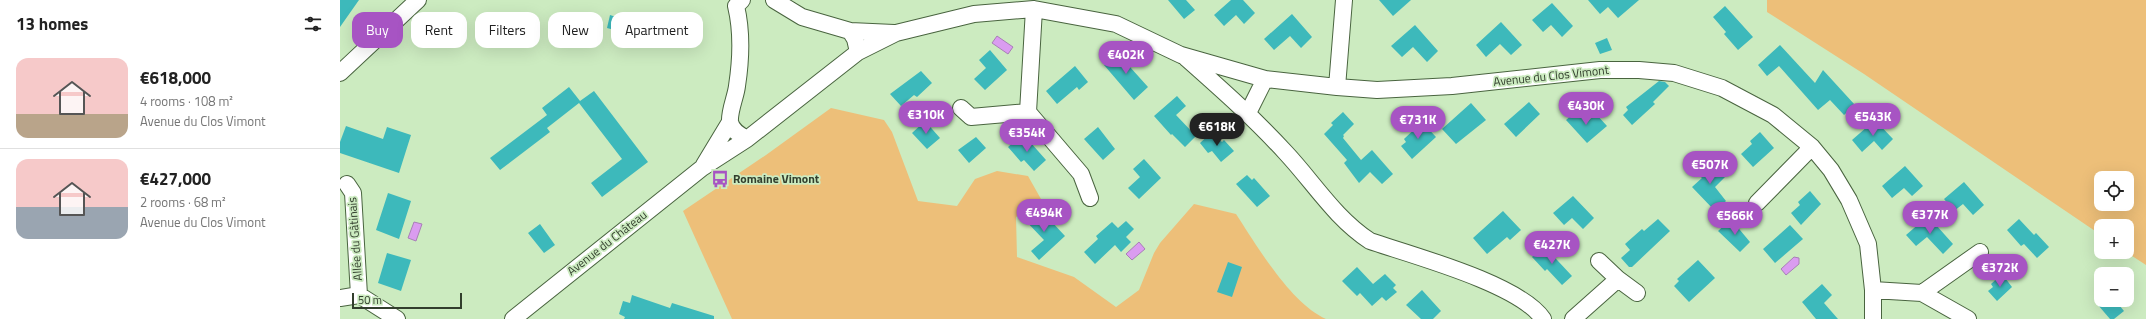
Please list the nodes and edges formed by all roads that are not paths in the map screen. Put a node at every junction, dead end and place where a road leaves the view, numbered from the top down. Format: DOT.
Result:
graph roads {
  1 [pos="418,0"];
  2 [pos="774,0"];
  3 [pos="1344,0"];
  4 [pos="738,2"];
  5 [pos="973,7"];
  6 [pos="1034,9"];
  7 [pos="850,31"];
  8 [pos="896,33"];
  9 [pos="858,52"];
  10 [pos="1181,55"];
  11 [pos="340,73"];
  12 [pos="1265,79"];
  13 [pos="1337,87"];
  14 [pos="960,108"];
  15 [pos="1028,112"];
  16 [pos="1248,113"];
  17 [pos="730,122"];
  18 [pos="747,139"];
  19 [pos="1812,147"];
  20 [pos="702,168"];
  21 [pos="347,184"];
  22 [pos="1090,198"];
  23 [pos="1757,203"];
  24 [pos="1980,252"];
  25 [pos="1599,262"];
  26 [pos="1618,279"];
  27 [pos="1873,290"];
  28 [pos="1637,293"];
  29 [pos="1922,293"];
  30 [pos="359,295"];
  31 [pos="340,298"];
  32 [pos="397,319"];
  33 [pos="513,319"];
  34 [pos="1543,319"];
  35 [pos="1573,319"];
  36 [pos="1873,319"];
  37 [pos="1968,319"];
  1 -- 11 [label="street"];
  2 -- 7 [label="street, Avenue du Clos Vimont"];
  3 -- 13 [label="street"];
  4 -- 17 [label="street, Avenue du Château"];
  5 -- 6 [label="street, Avenue du Clos Vimont"];
  5 -- 8 [label="street, Avenue du Clos Vimont"];
  6 -- 10 [label="street, Avenue du Clos Vimont"];
  6 -- 15 [label="street"];
  7 -- 8 [label="street, Avenue du Clos Vimont"];
  7 -- 9 [label="street"];
  8 -- 9 [label="street, Avenue du Clos Vimont"];
  9 -- 18 [label="street, Avenue du Clos Vimont"];
  10 -- 12 [label="street, Avenue du Clos Vimont"];
  10 -- 16 [label="street, Avenue du Clos Vimont"];
  12 -- 13 [label="street, Avenue du Clos Vimont"];
  12 -- 16 [label="street"];
  13 -- 19 [label="street, Avenue du Clos Vimont"];
  14 -- 15 [label="street"];
  15 -- 22 [label="street"];
  16 -- 34 [label="street, Avenue du Clos Vimont"];
  17 -- 18 [label="street"];
  17 -- 20 [label="street, Avenue du Château"];
  18 -- 20 [label="street, Avenue du Château"];
  19 -- 23 [label="street"];
  19 -- 27 [label="street, Avenue du Clos Vimont"];
  20 -- 33 [label="street, Avenue du Château"];
  21 -- 30 [label="street, Allée du Gâtinais"];
  24 -- 29 [label="street"];
  25 -- 26 [label="street"];
  26 -- 28 [label="street"];
  26 -- 35 [label="street"];
  27 -- 29 [label="street"];
  27 -- 36 [label="street, Avenue du Clos Vimont"];
  29 -- 37 [label="street"];
  30 -- 31 [label="street"];
  30 -- 32 [label="street"];
}
